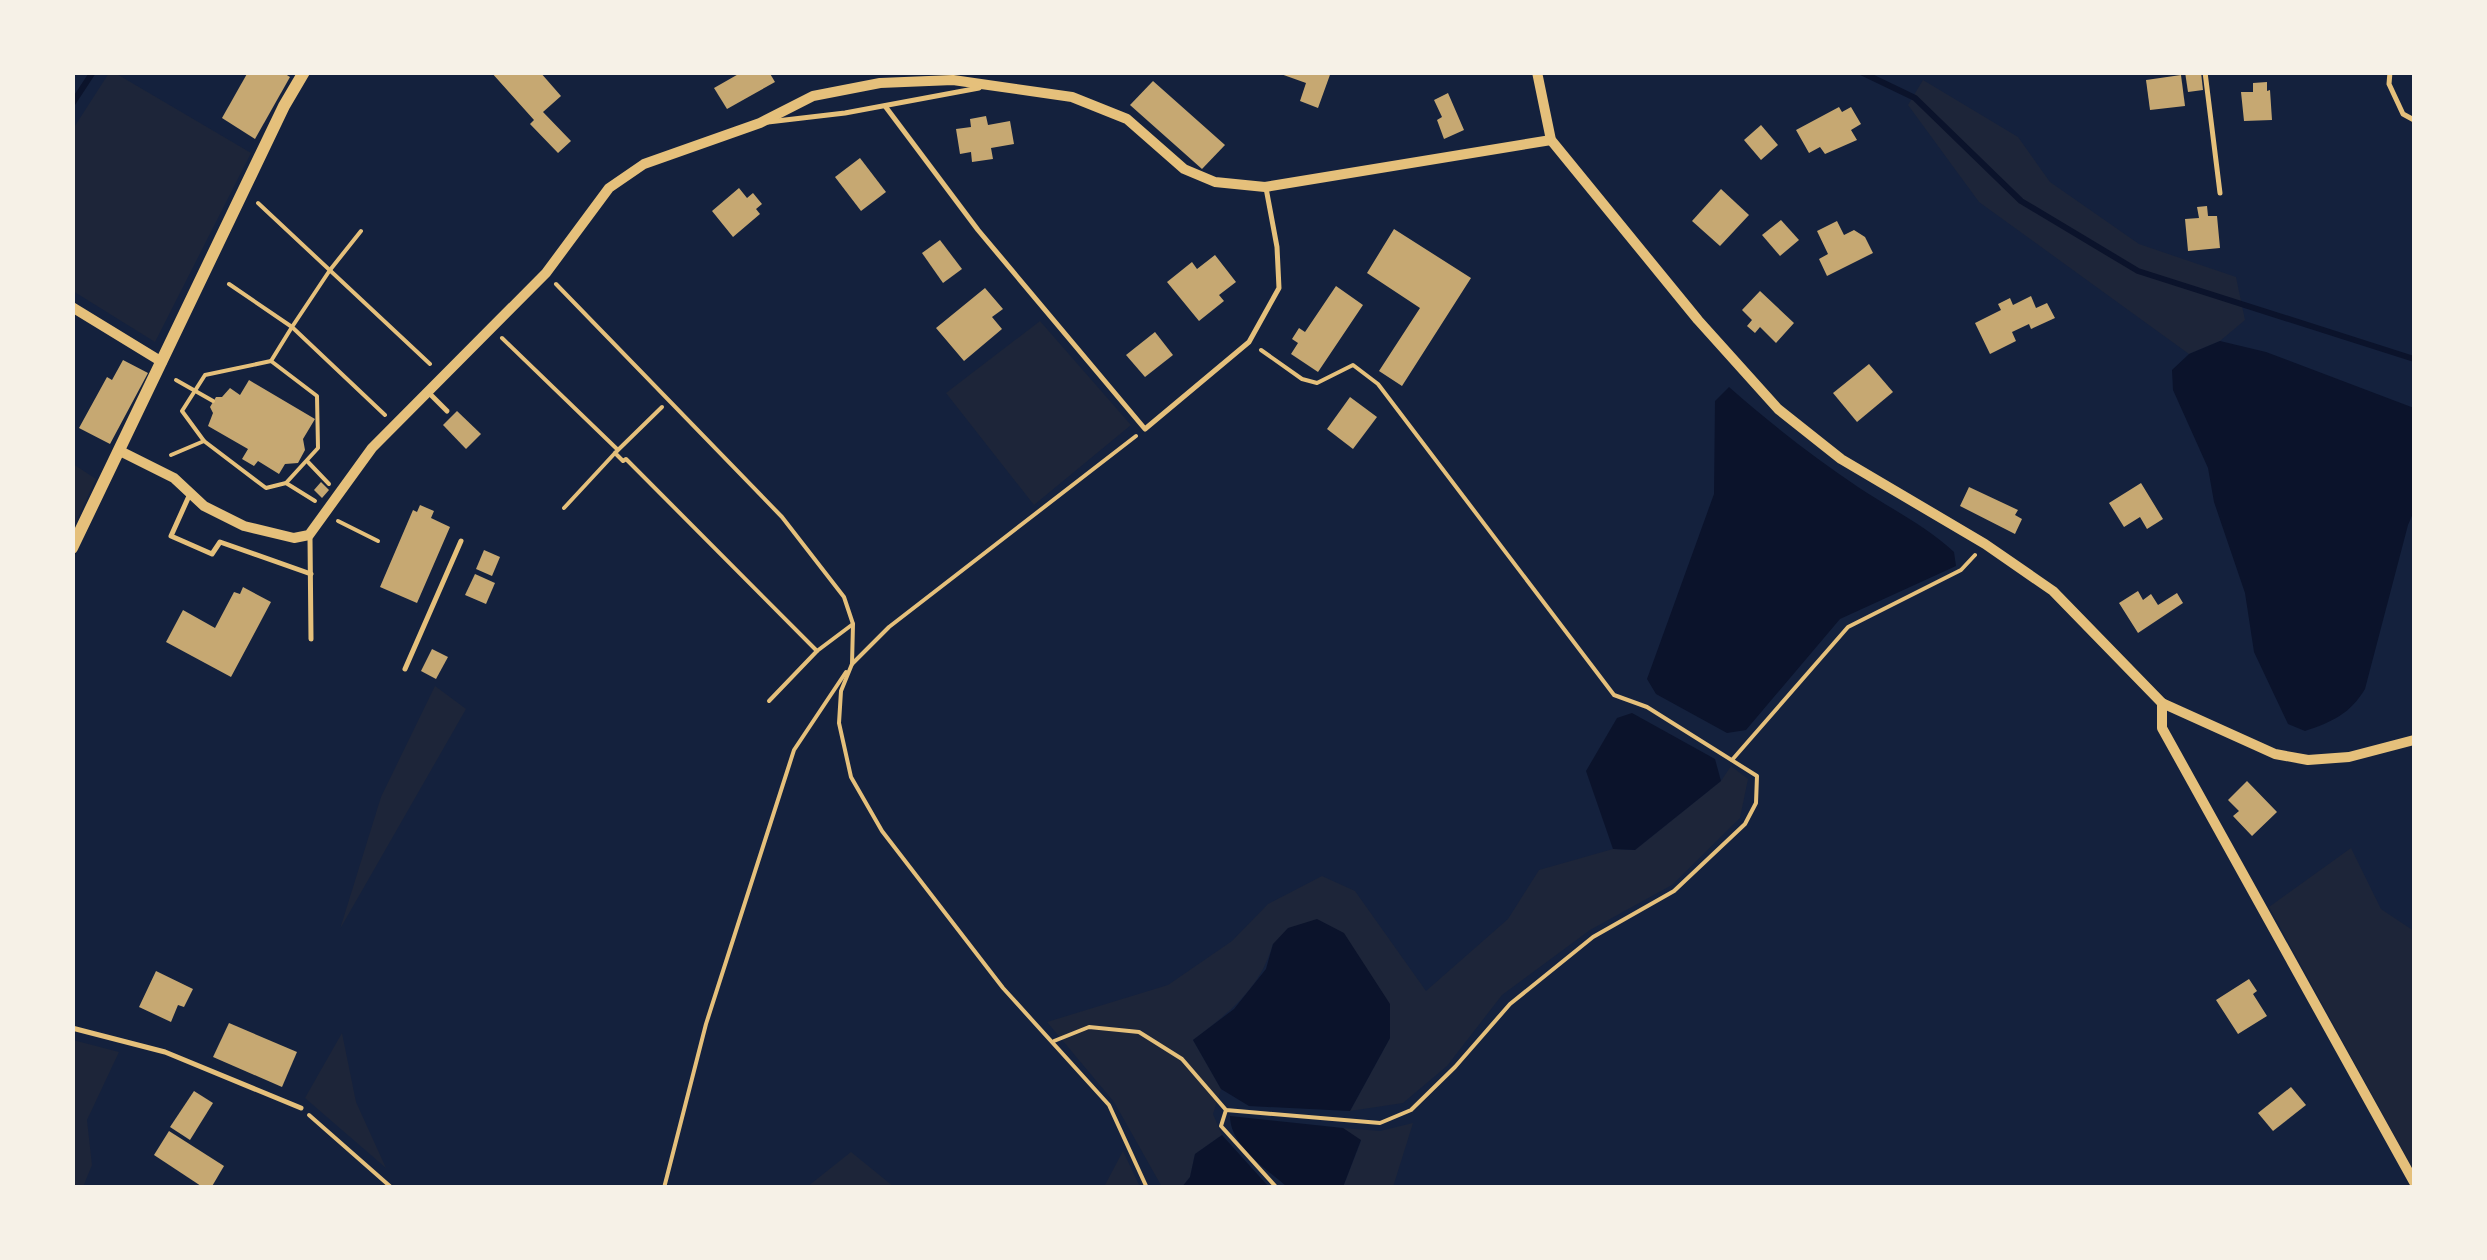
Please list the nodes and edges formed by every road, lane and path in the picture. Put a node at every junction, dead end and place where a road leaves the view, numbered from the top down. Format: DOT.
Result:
graph roads {
  1 [pos="304,72"];
  2 [pos="1537,72"];
  3 [pos="2205,72"];
  4 [pos="2390,72"];
  5 [pos="992,86"];
  6 [pos="885,106"];
  7 [pos="2414,120"];
  8 [pos="760,123"];
  9 [pos="1551,140"];
  10 [pos="1265,187"];
  11 [pos="2220,193"];
  12 [pos="258,203"];
  13 [pos="360,232"];
  14 [pos="330,270"];
  15 [pos="546,273"];
  16 [pos="229,284"];
  17 [pos="72,307"];
  18 [pos="292,326"];
  19 [pos="498,335"];
  20 [pos="1249,342"];
  21 [pos="272,361"];
  22 [pos="162,362"];
  23 [pos="430,364"];
  24 [pos="176,380"];
  25 [pos="194,390"];
  26 [pos="428,392"];
  27 [pos="213,401"];
  28 [pos="662,407"];
  29 [pos="447,411"];
  30 [pos="388,418"];
  31 [pos="1145,428"];
  32 [pos="204,441"];
  33 [pos="120,450"];
  34 [pos="616,452"];
  35 [pos="172,456"];
  36 [pos="307,461"];
  37 [pos="286,483"];
  38 [pos="333,488"];
  39 [pos="191,494"];
  40 [pos="564,508"];
  41 [pos="322,509"];
  42 [pos="310,534"];
  43 [pos="378,541"];
  44 [pos="460,541"];
  45 [pos="1985,544"];
  46 [pos="72,548"];
  47 [pos="311,574"];
  48 [pos="853,624"];
  49 [pos="311,639"];
  50 [pos="817,651"];
  51 [pos="852,664"];
  52 [pos="406,668"];
  53 [pos="769,701"];
  54 [pos="2162,704"];
  55 [pos="2414,740"];
  56 [pos="1732,760"];
  57 [pos="72,1028"];
  58 [pos="1054,1041"];
  59 [pos="302,1108"];
  60 [pos="1226,1110"];
  61 [pos="2414,1182"];
  62 [pos="392,1188"];
  63 [pos="664,1188"];
  64 [pos="1147,1188"];
  65 [pos="1278,1188"];
  1 -- 22 [label="street"];
  2 -- 9 [label="street"];
  3 -- 11 [label="lane"];
  4 -- 7 [label="lane"];
  5 -- 6 [label="lane"];
  5 -- 8 [label="street"];
  5 -- 10 [label="street"];
  6 -- 8 [label="lane"];
  6 -- 31 [label="lane"];
  8 -- 15 [label="street"];
  9 -- 10 [label="street"];
  9 -- 45 [label="street"];
  10 -- 20 [label="lane"];
  12 -- 14 [label="path"];
  13 -- 14 [label="path"];
  14 -- 18 [label="path"];
  14 -- 23 [label="path"];
  15 -- 26 [label="street"];
  15 -- 48 [label="path"];
  16 -- 18 [label="path"];
  17 -- 22 [label="street"];
  18 -- 21 [label="path"];
  18 -- 30 [label="path"];
  19 -- 34 [label="path"];
  20 -- 31 [label="lane"];
  20 -- 56 [label="path"];
  21 -- 25 [label="path"];
  21 -- 36 [label="path"];
  22 -- 33 [label="street"];
  24 -- 25 [label="path"];
  25 -- 27 [label="path"];
  25 -- 32 [label="path"];
  26 -- 29 [label="lane"];
  26 -- 41 [label="street"];
  28 -- 34 [label="path"];
  31 -- 51 [label="path"];
  32 -- 35 [label="path"];
  32 -- 37 [label="path"];
  33 -- 39 [label="street"];
  33 -- 46 [label="street"];
  34 -- 40 [label="path"];
  34 -- 50 [label="path"];
  36 -- 37 [label="path"];
  36 -- 38 [label="path"];
  37 -- 41 [label="path"];
  39 -- 42 [label="street"];
  39 -- 47 [label="lane"];
  41 -- 42 [label="street"];
  41 -- 43 [label="path"];
  42 -- 47 [label="lane"];
  44 -- 52 [label="lane"];
  45 -- 54 [label="street"];
  45 -- 56 [label="path"];
  47 -- 49 [label="lane"];
  48 -- 50 [label="path"];
  48 -- 51 [label="path"];
  50 -- 53 [label="path"];
  51 -- 58 [label="path"];
  51 -- 63 [label="path"];
  54 -- 55 [label="street"];
  54 -- 61 [label="street"];
  56 -- 60 [label="path"];
  57 -- 59 [label="lane"];
  58 -- 60 [label="path"];
  58 -- 64 [label="path"];
  59 -- 62 [label="path"];
  60 -- 65 [label="path"];
}
